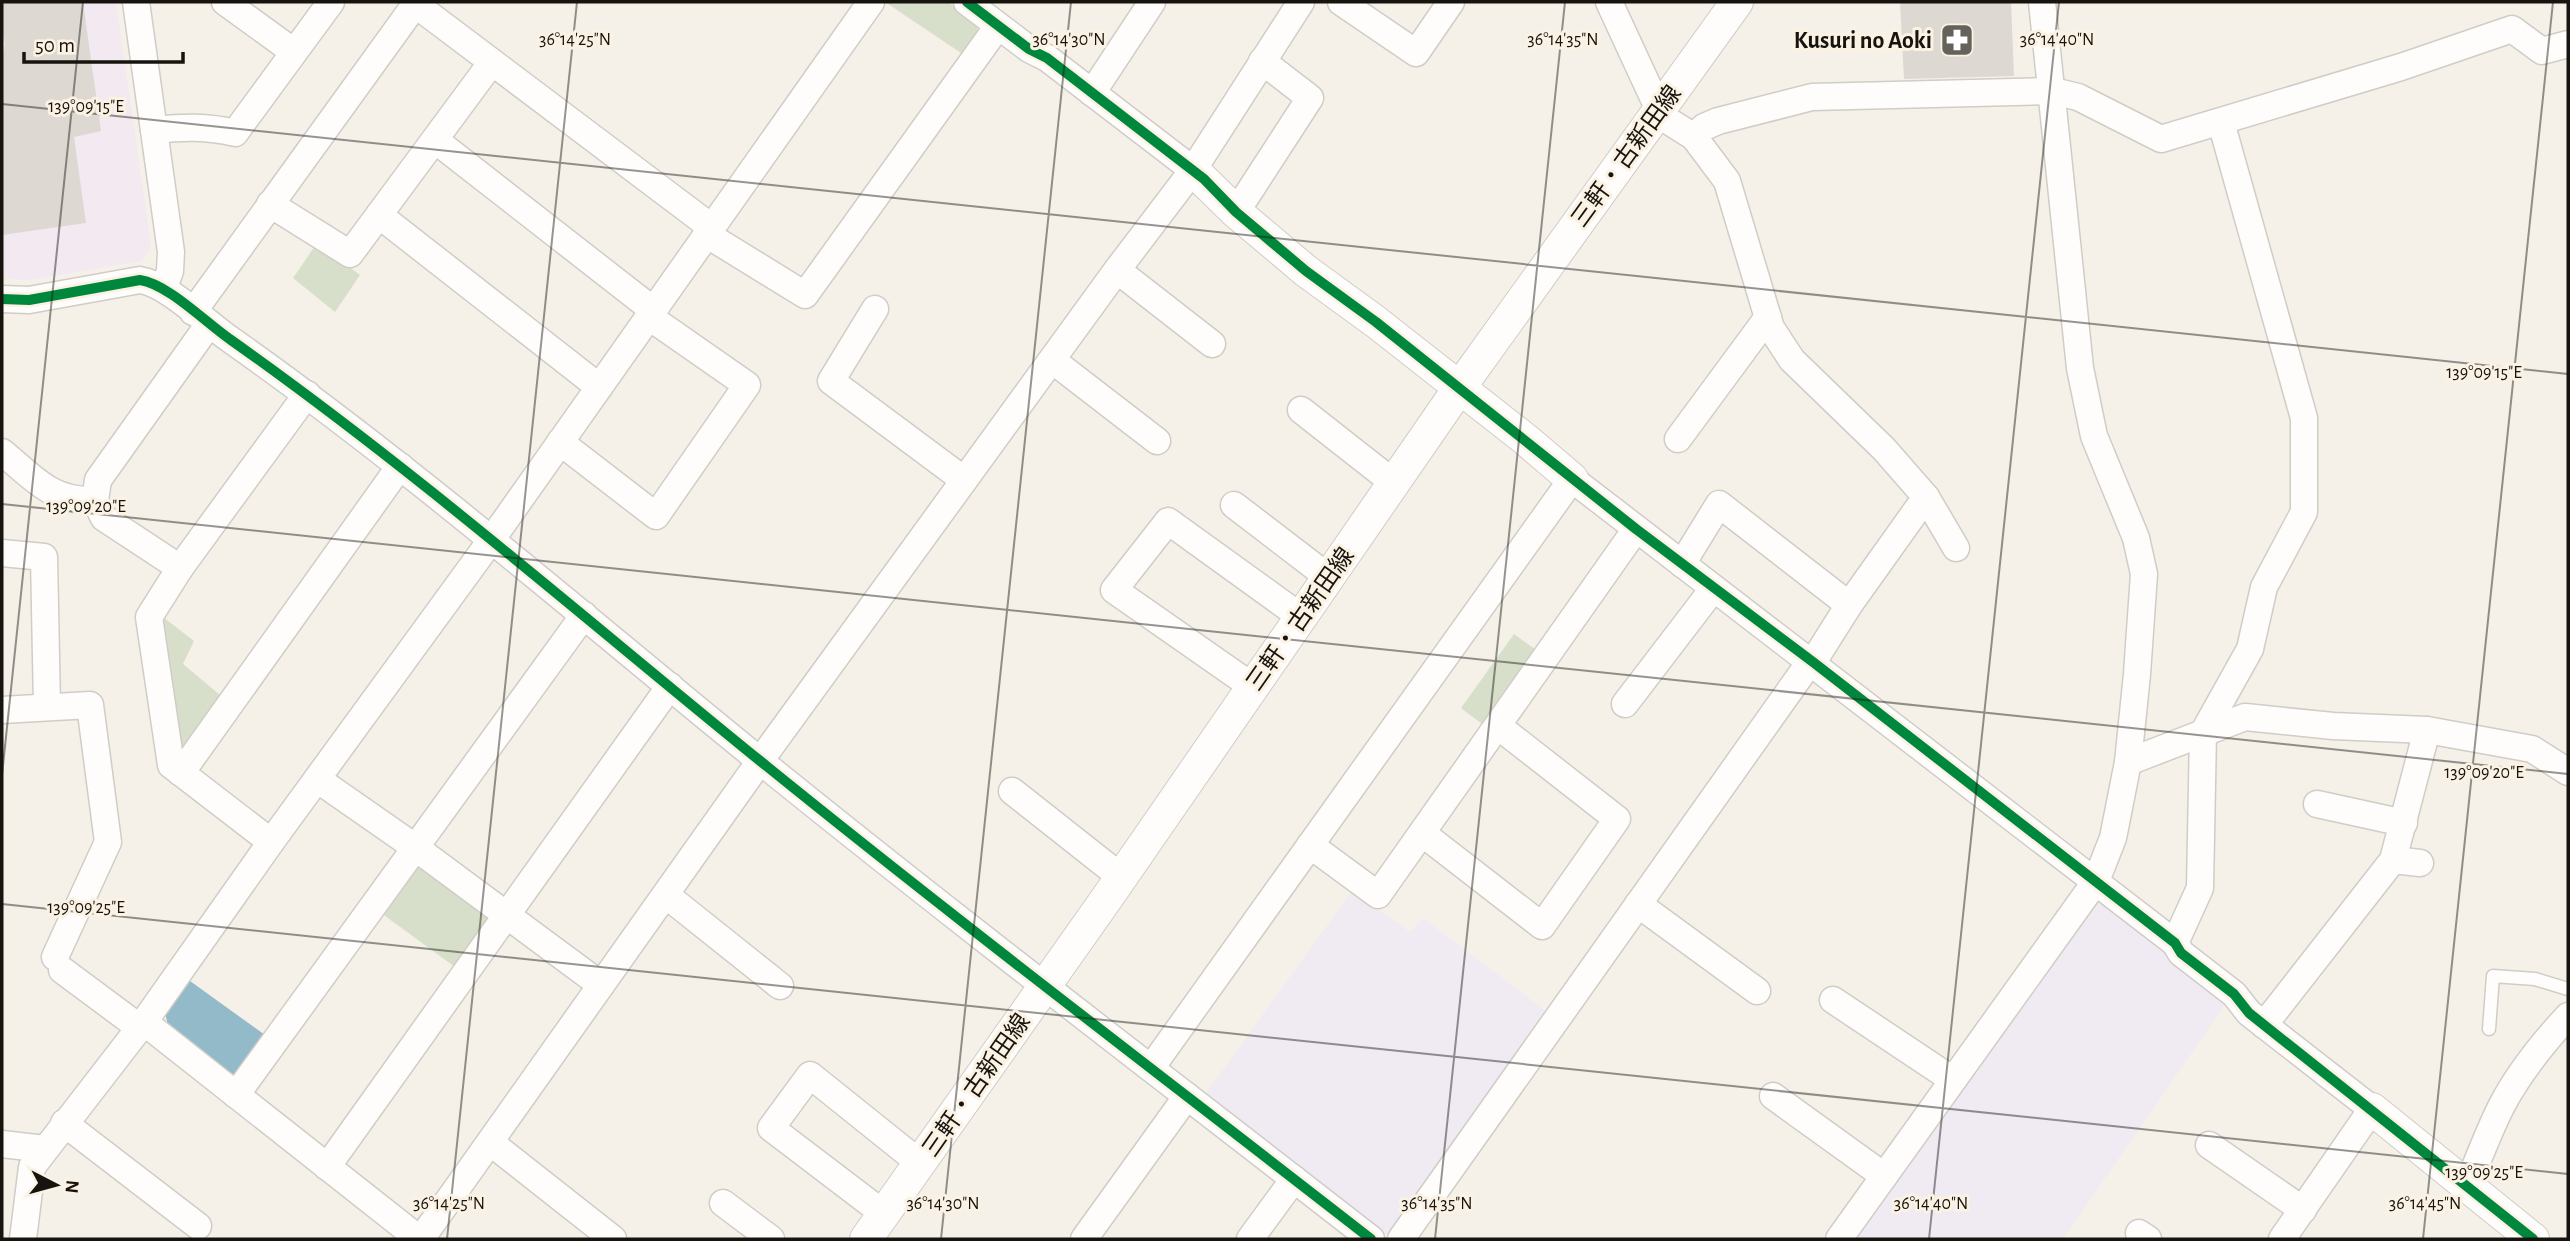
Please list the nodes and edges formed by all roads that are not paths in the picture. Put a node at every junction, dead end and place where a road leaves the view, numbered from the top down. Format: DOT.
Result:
graph roads {
  1 [pos="136,2"];
  2 [pos="225,2"];
  3 [pos="331,2"];
  4 [pos="871,2"];
  5 [pos="967,2"];
  6 [pos="1152,2"];
  7 [pos="1340,2"];
  8 [pos="1451,2"];
  9 [pos="1609,2"];
  10 [pos="1737,2"];
  11 [pos="2042,2"];
  12 [pos="416,3"];
  13 [pos="1295,4"];
  14 [pos="998,26"];
  15 [pos="2568,44"];
  16 [pos="294,52"];
  17 [pos="1262,61"];
  18 [pos="492,62"];
  19 [pos="2053,91"];
  20 [pos="1092,93"];
  21 [pos="1659,110"];
  22 [pos="2221,122"];
  23 [pos="154,130"];
  24 [pos="1694,137"];
  25 [pos="435,140"];
  26 [pos="1193,170"];
  27 [pos="270,204"];
  28 [pos="1236,212"];
  29 [pos="379,215"];
  30 [pos="708,231"];
  31 [pos="1116,270"];
  32 [pos="164,288"];
  33 [pos="2,299"];
  34 [pos="875,309"];
  35 [pos="650,313"];
  36 [pos="1768,317"];
  37 [pos="201,318"];
  38 [pos="1212,344"];
  39 [pos="1052,360"];
  40 [pos="599,387"];
  41 [pos="1460,387"];
  42 [pos="307,394"];
  43 [pos="1301,410"];
  44 [pos="1678,439"];
  45 [pos="1157,440"];
  46 [pos="560,442"];
  47 [pos="2,452"];
  48 [pos="400,466"];
  49 [pos="1572,479"];
  50 [pos="964,480"];
  51 [pos="1394,483"];
  52 [pos="1926,497"];
  53 [pos="95,500"];
  54 [pos="1234,505"];
  55 [pos="1636,529"];
  56 [pos="492,539"];
  57 [pos="1956,548"];
  58 [pos="2,553"];
  59 [pos="1682,564"];
  60 [pos="180,568"];
  61 [pos="1328,577"];
  62 [pos="1713,589"];
  63 [pos="1849,605"];
  64 [pos="584,615"];
  65 [pos="1301,617"];
  66 [pos="1813,662"];
  67 [pos="670,686"];
  68 [pos="1253,687"];
  69 [pos="1625,704"];
  70 [pos="47,707"];
  71 [pos="2,710"];
  72 [pos="1498,726"];
  73 [pos="2427,730"];
  74 [pos="2203,733"];
  75 [pos="761,761"];
  76 [pos="2128,762"];
  77 [pos="2568,772"];
  78 [pos="181,773"];
  79 [pos="317,779"];
  80 [pos="1012,791"];
  81 [pos="2317,804"];
  82 [pos="2404,822"];
  83 [pos="1422,833"];
  84 [pos="271,842"];
  85 [pos="1310,845"];
  86 [pos="416,848"];
  87 [pos="2393,860"];
  88 [pos="2420,863"];
  89 [pos="1121,877"];
  90 [pos="2096,881"];
  91 [pos="666,894"];
  92 [pos="1638,904"];
  93 [pos="507,915"];
  94 [pos="2175,943"];
  95 [pos="601,985"];
  96 [pos="1046,985"];
  97 [pos="780,986"];
  98 [pos="2568,989"];
  99 [pos="1757,991"];
  100 [pos="1833,1000"];
  101 [pos="2568,1016"];
  102 [pos="142,1025"];
  103 [pos="2264,1025"];
  104 [pos="2489,1028"];
  105 [pos="1151,1068"];
  106 [pos="1953,1080"];
  107 [pos="236,1095"];
  108 [pos="1187,1096"];
  109 [pos="1773,1096"];
  110 [pos="2372,1109"];
  111 [pos="65,1123"];
  112 [pos="490,1142"];
  113 [pos="2,1144"];
  114 [pos="2209,1145"];
  115 [pos="45,1149"];
  116 [pos="921,1164"];
  117 [pos="327,1167"];
  118 [pos="1884,1176"];
  119 [pos="1294,1179"];
  120 [pos="2467,1187"];
  121 [pos="723,1203"];
  122 [pos="2303,1210"];
  123 [pos="198,1226"];
  124 [pos="875,1227"];
  125 [pos="26,1238"];
  126 [pos="420,1239"];
  127 [pos="613,1239"];
  128 [pos="771,1239"];
  129 [pos="1084,1239"];
  130 [pos="1250,1239"];
  131 [pos="1371,1239"];
  132 [pos="1401,1239"];
  133 [pos="1839,1239"];
  134 [pos="2282,1239"];
  135 [pos="2533,1239"];
  1 -- 23 [label="street"];
  2 -- 16 [label="street"];
  3 -- 16 [label="street"];
  4 -- 30 [label="street"];
  5 -- 14 [label="street"];
  6 -- 20 [label="street"];
  7 -- 8 [label="street"];
  9 -- 21 [label="street"];
  10 -- 21 [label="street, 三軒・古新田線"];
  11 -- 19 [label="street"];
  12 -- 18 [label="street"];
  12 -- 27 [label="street"];
  13 -- 17 [label="street"];
  14 -- 20 [label="street"];
  14 -- 30 [label="street"];
  15 -- 22 [label="street"];
  16 -- 23 [label="street"];
  17 -- 26 [label="street"];
  17 -- 28 [label="street"];
  18 -- 25 [label="street"];
  18 -- 30 [label="street"];
  19 -- 22 [label="street"];
  19 -- 24 [label="street"];
  19 -- 76 [label="street"];
  20 -- 26 [label="street"];
  21 -- 24 [label="street"];
  21 -- 41 [label="street, 三軒・古新田線"];
  22 -- 74 [label="street"];
  23 -- 32 [label="street"];
  24 -- 36 [label="street"];
  25 -- 29 [label="street"];
  25 -- 35 [label="street"];
  26 -- 28 [label="street"];
  26 -- 31 [label="street"];
  27 -- 29 [label="street"];
  27 -- 37 [label="street"];
  28 -- 41 [label="street"];
  29 -- 40 [label="street"];
  30 -- 35 [label="street"];
  31 -- 38 [label="street"];
  31 -- 39 [label="street"];
  32 -- 33 [label="street"];
  32 -- 37 [label="street"];
  34 -- 50 [label="street"];
  35 -- 40 [label="street"];
  35 -- 46 [label="street"];
  36 -- 44 [label="street"];
  36 -- 52 [label="street"];
  37 -- 42 [label="street"];
  37 -- 53 [label="street"];
  39 -- 45 [label="street"];
  39 -- 50 [label="street"];
  40 -- 46 [label="street"];
  41 -- 49 [label="street"];
  41 -- 51 [label="street, 三軒・古新田線"];
  42 -- 48 [label="street"];
  42 -- 60 [label="street"];
  43 -- 51 [label="street"];
  46 -- 56 [label="street"];
  47 -- 53 [label="street"];
  48 -- 56 [label="street"];
  48 -- 78 [label="street"];
  49 -- 55 [label="street"];
  49 -- 85 [label="street"];
  50 -- 75 [label="street"];
  51 -- 61 [label="street, 三軒・古新田線"];
  52 -- 57 [label="street"];
  52 -- 63 [label="street"];
  53 -- 60 [label="street"];
  54 -- 61 [label="street"];
  55 -- 59 [label="street"];
  55 -- 72 [label="street"];
  56 -- 64 [label="street"];
  56 -- 79 [label="street"];
  58 -- 70 [label="street"];
  59 -- 62 [label="street"];
  59 -- 63 [label="street"];
  60 -- 78 [label="street"];
  61 -- 65 [label="street, 三軒・古新田線"];
  62 -- 66 [label="street"];
  62 -- 69 [label="street"];
  63 -- 66 [label="street"];
  64 -- 67 [label="street"];
  64 -- 86 [label="street"];
  65 -- 68 [label="street, 三軒・古新田線"];
  65 -- 68 [label="street"];
  66 -- 90 [label="street"];
  66 -- 92 [label="street"];
  67 -- 75 [label="street"];
  67 -- 93 [label="street"];
  68 -- 89 [label="street, 三軒・古新田線"];
  70 -- 71 [label="street"];
  70 -- 102 [label="street"];
  72 -- 83 [label="street"];
  72 -- 83 [label="street"];
  73 -- 74 [label="street"];
  73 -- 77 [label="street"];
  73 -- 82 [label="street"];
  74 -- 76 [label="street"];
  74 -- 94 [label="street"];
  75 -- 91 [label="street"];
  75 -- 96 [label="street"];
  76 -- 90 [label="street"];
  78 -- 84 [label="street"];
  79 -- 84 [label="street"];
  79 -- 86 [label="street"];
  80 -- 89 [label="street"];
  81 -- 82 [label="street"];
  82 -- 87 [label="street"];
  83 -- 85 [label="street"];
  84 -- 102 [label="street"];
  85 -- 105 [label="street"];
  86 -- 93 [label="street"];
  86 -- 107 [label="street"];
  87 -- 88 [label="street"];
  87 -- 103 [label="street"];
  89 -- 96 [label="street, 三軒・古新田線"];
  90 -- 94 [label="street"];
  90 -- 106 [label="street"];
  91 -- 95 [label="street"];
  91 -- 97 [label="street"];
  92 -- 99 [label="street"];
  92 -- 132 [label="street"];
  93 -- 95 [label="street"];
  93 -- 117 [label="street"];
  94 -- 103 [label="street"];
  95 -- 112 [label="street"];
  96 -- 105 [label="street"];
  96 -- 116 [label="street, 三軒・古新田線"];
  98 -- 104 [label="lane"];
  100 -- 106 [label="street"];
  101 -- 120 [label="street"];
  102 -- 107 [label="street"];
  102 -- 111 [label="street"];
  103 -- 110 [label="street"];
  105 -- 108 [label="street"];
  106 -- 118 [label="street"];
  107 -- 117 [label="street"];
  108 -- 119 [label="street"];
  108 -- 129 [label="street"];
  109 -- 118 [label="street"];
  110 -- 120 [label="street"];
  110 -- 122 [label="street"];
  111 -- 115 [label="street"];
  111 -- 123 [label="street"];
  112 -- 126 [label="street"];
  112 -- 127 [label="street"];
  113 -- 115 [label="street"];
  114 -- 122 [label="street"];
  115 -- 125 [label="street"];
  116 -- 124 [label="street, 三軒・古新田線"];
  116 -- 124 [label="street"];
  117 -- 126 [label="street"];
  118 -- 133 [label="street"];
  119 -- 130 [label="street"];
  119 -- 131 [label="street"];
  120 -- 135 [label="street"];
  121 -- 128 [label="street"];
  122 -- 134 [label="street"];
}
